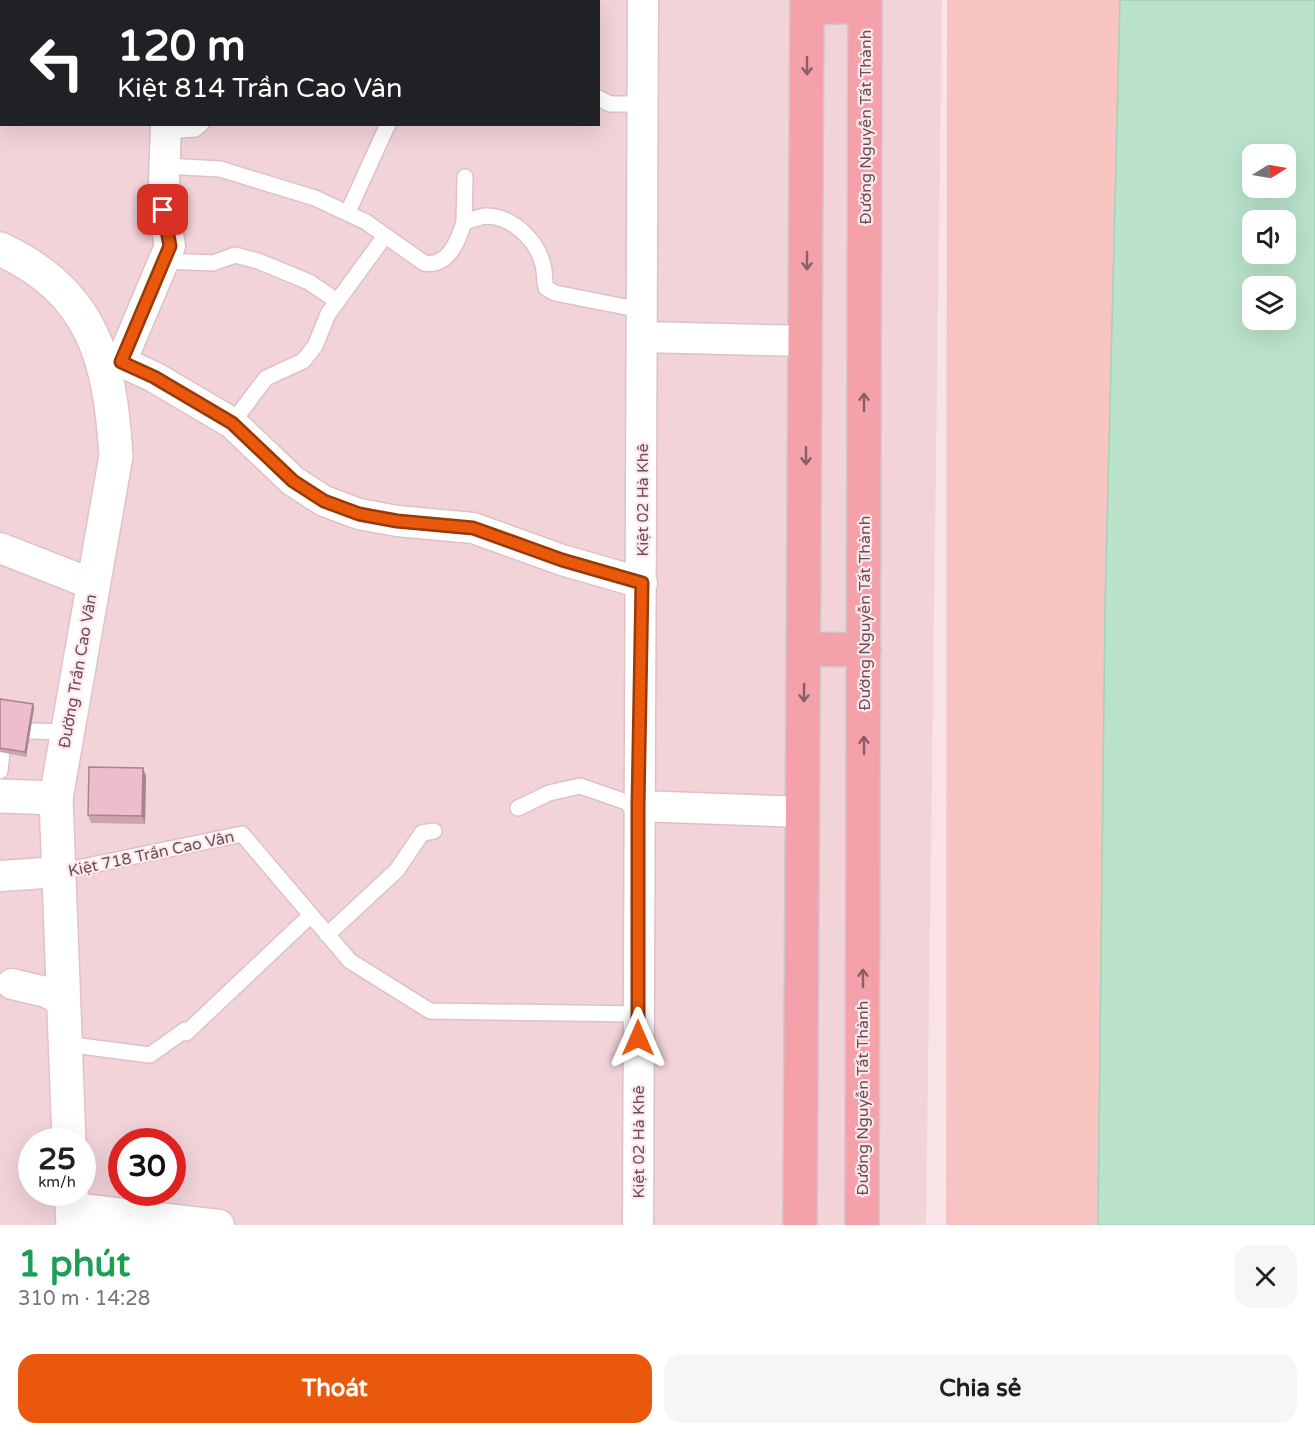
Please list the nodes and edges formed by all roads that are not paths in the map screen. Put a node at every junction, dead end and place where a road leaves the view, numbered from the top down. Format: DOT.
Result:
graph roads {
  1 [pos="643,0"];
  2 [pos="865,3"];
  3 [pos="807,4"];
  4 [pos="600,99"];
  5 [pos="643,104"];
  6 [pos="199,126"];
  7 [pos="387,126"];
  8 [pos="166,128"];
  9 [pos="165,166"];
  10 [pos="465,177"];
  11 [pos="348,212"];
  12 [pos="464,222"];
  13 [pos="385,236"];
  14 [pos="0,249"];
  15 [pos="165,261"];
  16 [pos="338,301"];
  17 [pos="642,324"];
  18 [pos="806,341"];
  19 [pos="111,358"];
  20 [pos="232,423"];
  21 [pos="0,548"];
  22 [pos="642,583"];
  23 [pos="92,584"];
  24 [pos="805,650"];
  25 [pos="864,650"];
  26 [pos="31,731"];
  27 [pos="66,732"];
  28 [pos="2,753"];
  29 [pos="0,771"];
  30 [pos="0,796"];
  31 [pos="56,798"];
  32 [pos="638,806"];
  33 [pos="518,808"];
  34 [pos="803,812"];
  35 [pos="434,831"];
  36 [pos="58,872"];
  37 [pos="0,876"];
  38 [pos="311,915"];
  39 [pos="327,935"];
  40 [pos="12,984"];
  41 [pos="64,1001"];
  42 [pos="638,1014"];
  43 [pos="65,1044"];
  44 [pos="68,1128"];
  45 [pos="72,1208"];
  46 [pos="212,1225"];
  47 [pos="638,1225"];
  48 [pos="800,1225"];
  49 [pos="862,1225"];
  1 -- 5 [label="street, Kiệt 02 Hà Khê"];
  2 -- 3 [label="main road"];
  25 -- 2 [label="main road, Đường Nguyễn Tất Thành, one-way"];
  3 -- 18 [label="main road, one-way"];
  4 -- 5 [label="lane"];
  5 -- 17 [label="street, Kiệt 02 Hà Khê"];
  6 -- 8 [label="lane"];
  7 -- 11 [label="lane"];
  8 -- 9 [label="street"];
  9 -- 11 [label="lane"];
  9 -- 15 [label="street"];
  10 -- 12 [label="lane"];
  11 -- 13 [label="lane"];
  12 -- 13 [label="lane"];
  12 -- 17 [label="lane"];
  13 -- 16 [label="lane"];
  14 -- 19 [label="main road, Đường Trần Cao Vân"];
  15 -- 16 [label="lane"];
  15 -- 19 [label="street"];
  16 -- 20 [label="lane"];
  17 -- 18 [label="street"];
  17 -- 22 [label="street, Kiệt 02 Hà Khê"];
  18 -- 24 [label="main road, one-way"];
  19 -- 20 [label="street"];
  19 -- 23 [label="main road, Đường Trần Cao Vân"];
  20 -- 22 [label="street"];
  21 -- 23 [label="street"];
  22 -- 32 [label="street, Kiệt 02 Hà Khê"];
  23 -- 27 [label="main road, Đường Trần Cao Vân"];
  24 -- 25 [label="main road"];
  24 -- 34 [label="main road, one-way"];
  49 -- 25 [label="main road, Đường Nguyễn Tất Thành, one-way"];
  26 -- 27 [label="lane"];
  27 -- 31 [label="main road, Đường Trần Cao Vân"];
  28 -- 29 [label="lane"];
  30 -- 31 [label="main road"];
  31 -- 36 [label="main road, Đường Trần Cao Vân"];
  32 -- 33 [label="lane"];
  32 -- 34 [label="street"];
  32 -- 42 [label="street, Kiệt 02 Hà Khê"];
  34 -- 48 [label="main road"];
  35 -- 39 [label="lane"];
  36 -- 37 [label="street"];
  36 -- 38 [label="lane, Kiệt 718 Trần Cao Vân"];
  36 -- 41 [label="main road, Đường Trần Cao Vân"];
  38 -- 39 [label="lane, Kiệt 718 Trần Cao Vân"];
  38 -- 43 [label="lane"];
  39 -- 42 [label="lane, Kiệt 718 Trần Cao Vân"];
  40 -- 41 [label="street"];
  41 -- 43 [label="main road, Đường Trần Cao Vân"];
  42 -- 47 [label="street, Kiệt 02 Hà Khê"];
  43 -- 44 [label="main road, Đường Trần Cao Vân"];
  45 -- 46 [label="street"];
}
